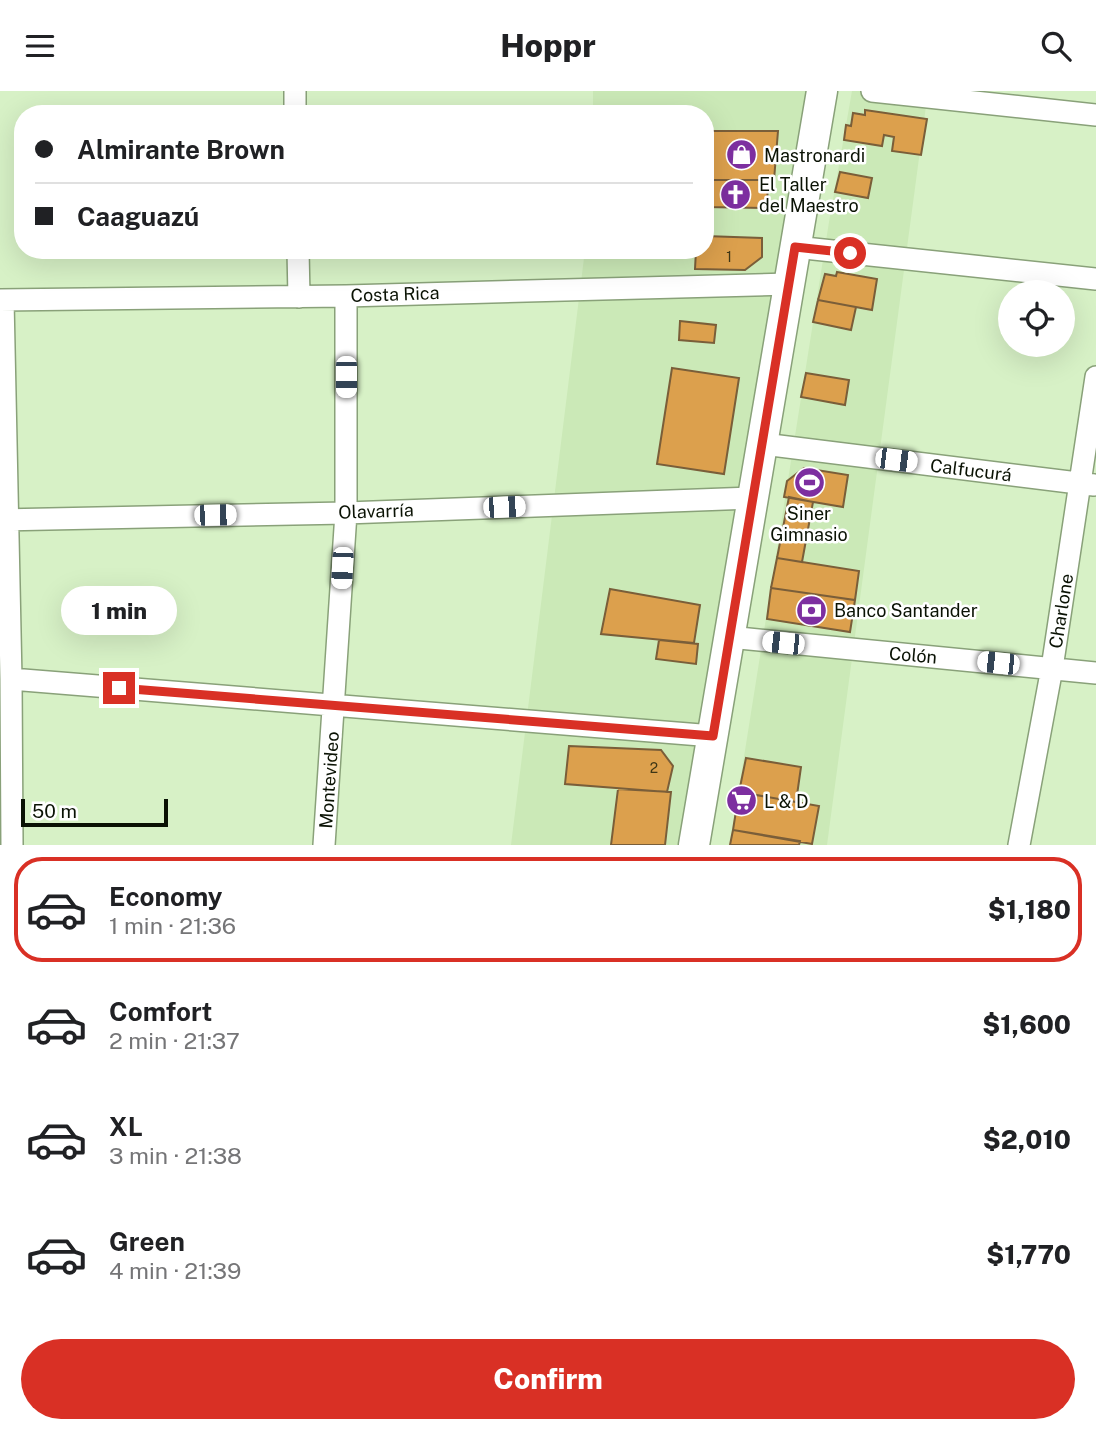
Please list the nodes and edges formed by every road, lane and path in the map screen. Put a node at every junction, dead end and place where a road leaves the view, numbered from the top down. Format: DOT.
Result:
graph roads {
  1 [pos="822,91"];
  2 [pos="872,91"];
  3 [pos="1096,115"];
  4 [pos="795,247"];
  5 [pos="298,259"];
  6 [pos="1096,279"];
  7 [pos="789,284"];
  8 [pos="346,296"];
  9 [pos="299,297"];
  10 [pos="1,300"];
  11 [pos="1096,377"];
  12 [pos="763,444"];
  13 [pos="1089,485"];
  14 [pos="752,498"];
  15 [pos="346,513"];
  16 [pos="3,519"];
  17 [pos="729,637"];
  18 [pos="1052,668"];
  19 [pos="1096,673"];
  20 [pos="11,679"];
  21 [pos="334,707"];
  22 [pos="713,736"];
  23 [pos="5,737"];
  24 [pos="12,845"];
  25 [pos="324,845"];
  26 [pos="694,845"];
  27 [pos="1019,845"];
  1 -- 4 [label="main road"];
  2 -- 3 [label="street"];
  4 -- 6 [label="street"];
  4 -- 7 [label="main road"];
  5 -- 9 [label="street"];
  7 -- 8 [label="street, Costa Rica"];
  7 -- 12 [label="main road"];
  8 -- 9 [label="street, Costa Rica"];
  8 -- 15 [label="street, Montevideo"];
  9 -- 10 [label="street, Costa Rica"];
  10 -- 16 [label="street"];
  11 -- 13 [label="street, Charlone"];
  12 -- 13 [label="street, Calfucurá"];
  12 -- 14 [label="main road"];
  13 -- 18 [label="street, Charlone"];
  14 -- 15 [label="street, Olavarría"];
  14 -- 17 [label="main road"];
  15 -- 16 [label="street, Olavarría"];
  15 -- 21 [label="street, Montevideo"];
  16 -- 20 [label="street"];
  17 -- 18 [label="street, Colón"];
  17 -- 22 [label="main road"];
  18 -- 19 [label="street, Colón"];
  18 -- 27 [label="street, Charlone"];
  20 -- 21 [label="street"];
  20 -- 23 [label="street"];
  21 -- 22 [label="street"];
  21 -- 25 [label="street, Montevideo"];
  22 -- 26 [label="main road"];
  23 -- 24 [label="street"];
}
